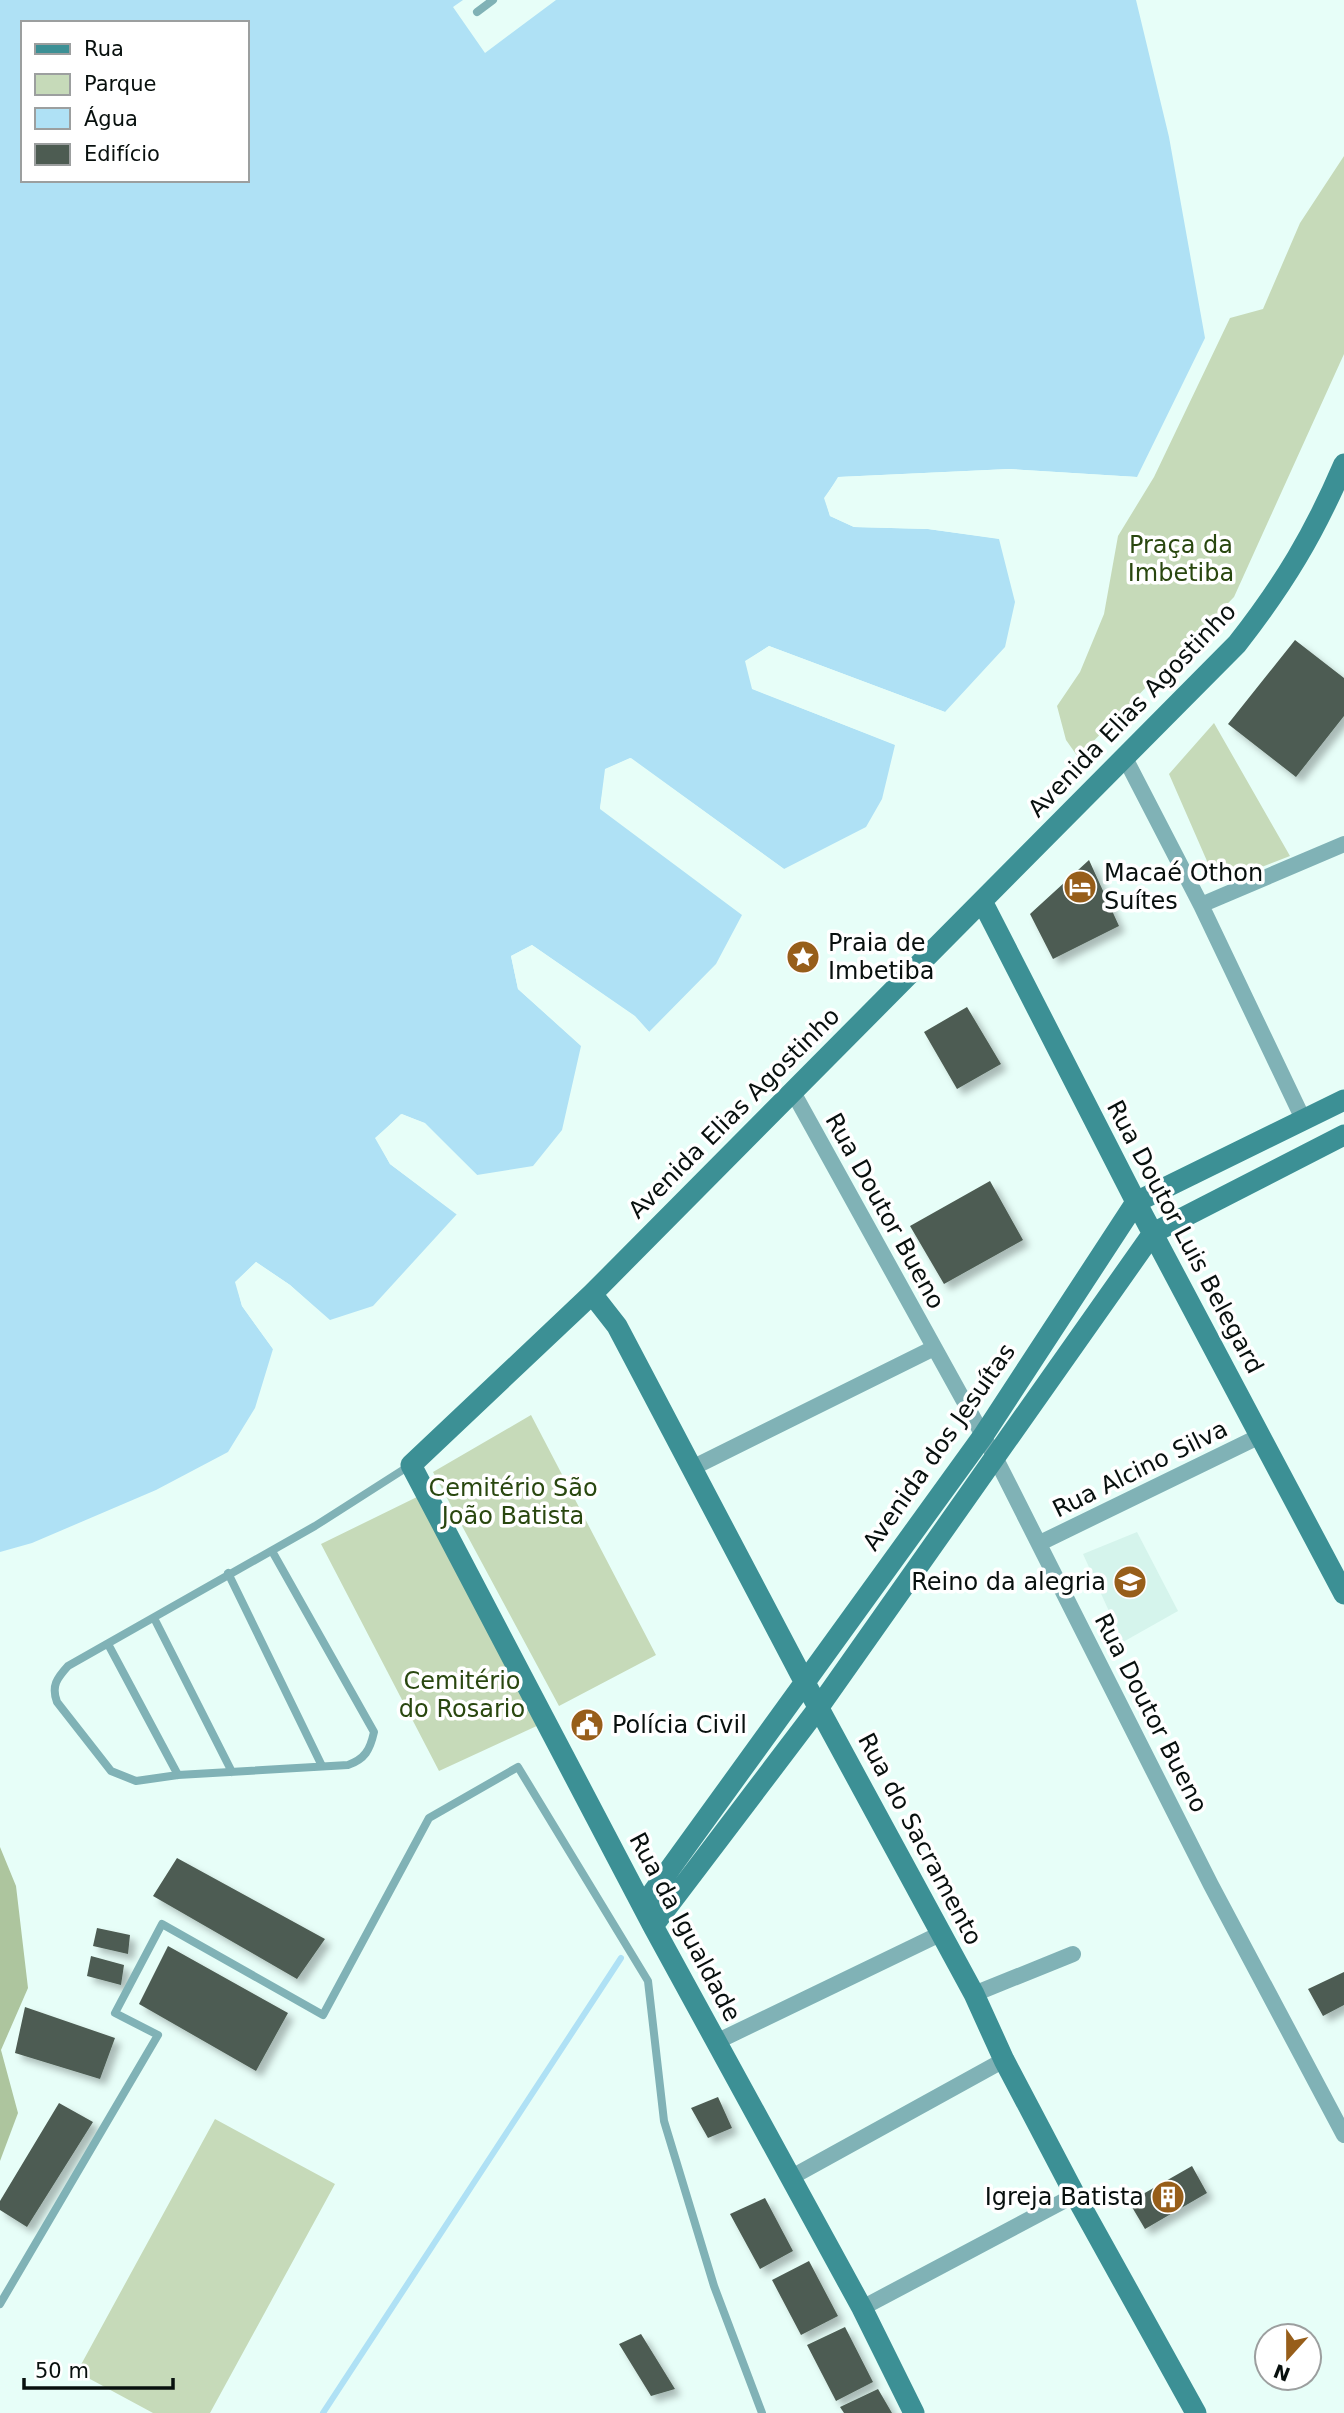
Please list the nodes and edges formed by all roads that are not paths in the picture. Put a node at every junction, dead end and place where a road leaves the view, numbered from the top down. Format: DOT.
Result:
graph roads {
  1 [pos="493,0"];
  2 [pos="477,12"];
  3 [pos="1344,464"];
  4 [pos="1125,758"];
  5 [pos="1344,844"];
  6 [pos="983,903"];
  7 [pos="1201,905"];
  8 [pos="793,1092"];
  9 [pos="1344,1100"];
  10 [pos="1304,1121"];
  11 [pos="1344,1135"];
  12 [pos="1136,1202"];
  13 [pos="1153,1233"];
  14 [pos="592,1294"];
  15 [pos="934,1348"];
  16 [pos="983,1436"];
  17 [pos="1261,1436"];
  18 [pos="996,1459"];
  19 [pos="411,1465"];
  20 [pos="692,1468"];
  21 [pos="1040,1543"];
  22 [pos="272,1551"];
  23 [pos="228,1573"];
  24 [pos="1344,1594"];
  25 [pos="155,1620"];
  26 [pos="108,1644"];
  27 [pos="804,1682"];
  28 [pos="819,1707"];
  29 [pos="322,1766"];
  30 [pos="232,1772"];
  31 [pos="178,1775"];
  32 [pos="643,1906"];
  33 [pos="653,1926"];
  34 [pos="940,1934"];
  35 [pos="1073,1954"];
  36 [pos="974,1994"];
  37 [pos="716,2042"];
  38 [pos="1004,2060"];
  39 [pos="1344,2135"];
  40 [pos="790,2178"];
  41 [pos="1075,2195"];
  42 [pos="0,2304"];
  43 [pos="862,2308"];
  44 [pos="762,2413"];
  45 [pos="914,2413"];
  46 [pos="1195,2413"];
  1 -- 2 [label="lane"];
  3 -- 4 [label="street, Avenida Elias Agostinho"];
  4 -- 6 [label="street, Avenida Elias Agostinho"];
  4 -- 7 [label="street"];
  5 -- 7 [label="street"];
  6 -- 8 [label="street, Avenida Elias Agostinho"];
  6 -- 12 [label="street, Rua Doutor Luis Belegard"];
  7 -- 10 [label="street"];
  8 -- 14 [label="street, Avenida Elias Agostinho"];
  8 -- 15 [label="street, Rua Doutor Bueno"];
  9 -- 10 [label="street"];
  10 -- 12 [label="street"];
  11 -- 13 [label="street"];
  12 -- 13 [label="street, Rua Doutor Luis Belegard"];
  12 -- 16 [label="street, Avenida dos Jesuítas"];
  13 -- 17 [label="street, Rua Doutor Luis Belegard"];
  13 -- 18 [label="street"];
  14 -- 19 [label="street, Avenida Elias Agostinho"];
  14 -- 20 [label="street, Rua do Sacramento"];
  15 -- 16 [label="street, Rua Doutor Bueno"];
  15 -- 20 [label="street"];
  16 -- 18 [label="street, Rua Doutor Bueno"];
  16 -- 27 [label="street, Avenida dos Jesuítas"];
  17 -- 21 [label="street, Rua Alcino Silva"];
  17 -- 24 [label="street, Rua Doutor Luis Belegard"];
  18 -- 21 [label="street, Rua Doutor Bueno"];
  18 -- 28 [label="street"];
  19 -- 22 [label="lane"];
  19 -- 32 [label="street, Rua da Igualdade"];
  20 -- 27 [label="street, Rua do Sacramento"];
  21 -- 39 [label="street, Rua Doutor Bueno"];
  22 -- 23 [label="lane"];
  22 -- 29 [label="lane"];
  23 -- 25 [label="lane"];
  23 -- 29 [label="lane"];
  25 -- 26 [label="lane"];
  25 -- 30 [label="lane"];
  26 -- 31 [label="lane"];
  26 -- 31 [label="lane"];
  27 -- 28 [label="street, Rua do Sacramento"];
  27 -- 32 [label="street, Avenida dos Jesuítas"];
  28 -- 33 [label="street"];
  28 -- 34 [label="street, Rua do Sacramento"];
  29 -- 30 [label="lane"];
  30 -- 31 [label="lane"];
  32 -- 33 [label="street, Rua da Igualdade"];
  33 -- 37 [label="street, Rua da Igualdade"];
  34 -- 36 [label="street, Rua do Sacramento"];
  34 -- 37 [label="street"];
  35 -- 36 [label="street"];
  36 -- 38 [label="street, Rua do Sacramento"];
  37 -- 40 [label="street, Rua da Igualdade"];
  38 -- 40 [label="street"];
  38 -- 41 [label="street, Rua do Sacramento"];
  40 -- 43 [label="street, Rua da Igualdade"];
  41 -- 43 [label="street"];
  41 -- 46 [label="street, Rua do Sacramento"];
  42 -- 44 [label="lane"];
  43 -- 45 [label="street, Rua da Igualdade"];
}
